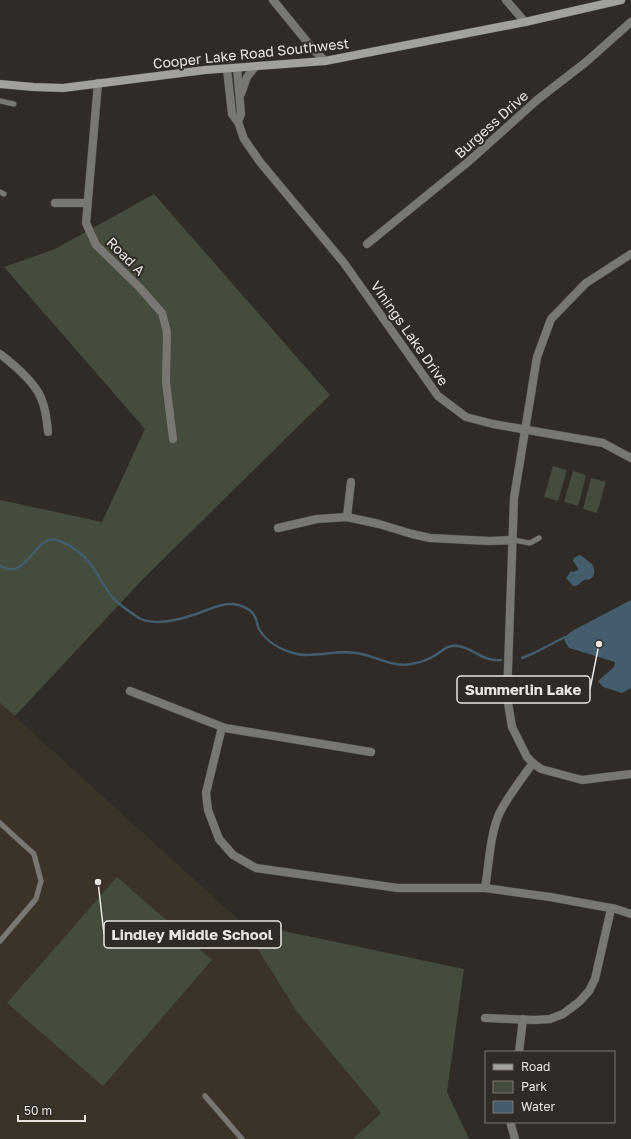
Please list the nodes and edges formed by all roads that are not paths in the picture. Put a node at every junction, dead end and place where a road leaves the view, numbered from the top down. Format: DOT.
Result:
graph roads {
  1 [pos="273,0"];
  2 [pos="506,0"];
  3 [pos="621,0"];
  4 [pos="525,22"];
  5 [pos="631,22"];
  6 [pos="325,61"];
  7 [pos="256,66"];
  8 [pos="237,68"];
  9 [pos="227,69"];
  10 [pos="98,83"];
  11 [pos="0,84"];
  12 [pos="240,100"];
  13 [pos="0,101"];
  14 [pos="14,104"];
  15 [pos="238,122"];
  16 [pos="55,203"];
  17 [pos="87,203"];
  18 [pos="367,244"];
  19 [pos="631,254"];
  20 [pos="0,354"];
  21 [pos="525,430"];
  22 [pos="48,432"];
  23 [pos="173,439"];
  24 [pos="631,458"];
  25 [pos="351,482"];
  26 [pos="347,517"];
  27 [pos="278,528"];
  28 [pos="539,538"];
  29 [pos="512,540"];
  30 [pos="130,691"];
  31 [pos="222,727"];
  32 [pos="371,752"];
  33 [pos="533,763"];
  34 [pos="631,774"];
  35 [pos="0,823"];
  36 [pos="485,888"];
  37 [pos="611,908"];
  38 [pos="631,914"];
  39 [pos="0,941"];
  40 [pos="485,1018"];
  41 [pos="523,1019"];
  42 [pos="519,1051"];
  43 [pos="205,1096"];
  44 [pos="511,1123"];
  45 [pos="242,1139"];
  46 [pos="515,1139"];
  1 -- 6 [label="street"];
  2 -- 4 [label="street"];
  3 -- 4 [label="street, Cooper Lake Road Southwest"];
  4 -- 6 [label="street, Cooper Lake Road Southwest"];
  5 -- 18 [label="street, Burgess Drive"];
  6 -- 7 [label="street, Cooper Lake Road Southwest"];
  7 -- 8 [label="street, Cooper Lake Road Southwest"];
  7 -- 12 [label="street"];
  8 -- 9 [label="street, Cooper Lake Road Southwest"];
  8 -- 12 [label="street, Vinings Lake Drive"];
  9 -- 10 [label="street, Cooper Lake Road Southwest"];
  9 -- 15 [label="street, Vinings Lake Drive"];
  10 -- 11 [label="street, Cooper Lake Road Southwest"];
  10 -- 17 [label="street, Road A"];
  12 -- 15 [label="street, Vinings Lake Drive"];
  13 -- 14 [label="lane"];
  15 -- 21 [label="street, Vinings Lake Drive"];
  16 -- 17 [label="street"];
  17 -- 23 [label="street, Road A"];
  19 -- 21 [label="street"];
  20 -- 22 [label="street"];
  21 -- 24 [label="street, Vinings Lake Drive"];
  21 -- 29 [label="street"];
  25 -- 26 [label="street"];
  26 -- 27 [label="street"];
  26 -- 29 [label="street"];
  28 -- 29 [label="lane"];
  29 -- 33 [label="street"];
  30 -- 31 [label="street"];
  31 -- 32 [label="street"];
  31 -- 36 [label="street"];
  33 -- 34 [label="street"];
  33 -- 36 [label="street"];
  35 -- 39 [label="lane"];
  36 -- 37 [label="street"];
  37 -- 38 [label="street"];
  37 -- 41 [label="street"];
  40 -- 41 [label="street"];
  41 -- 42 [label="street"];
  43 -- 45 [label="lane"];
  44 -- 46 [label="street"];
}
